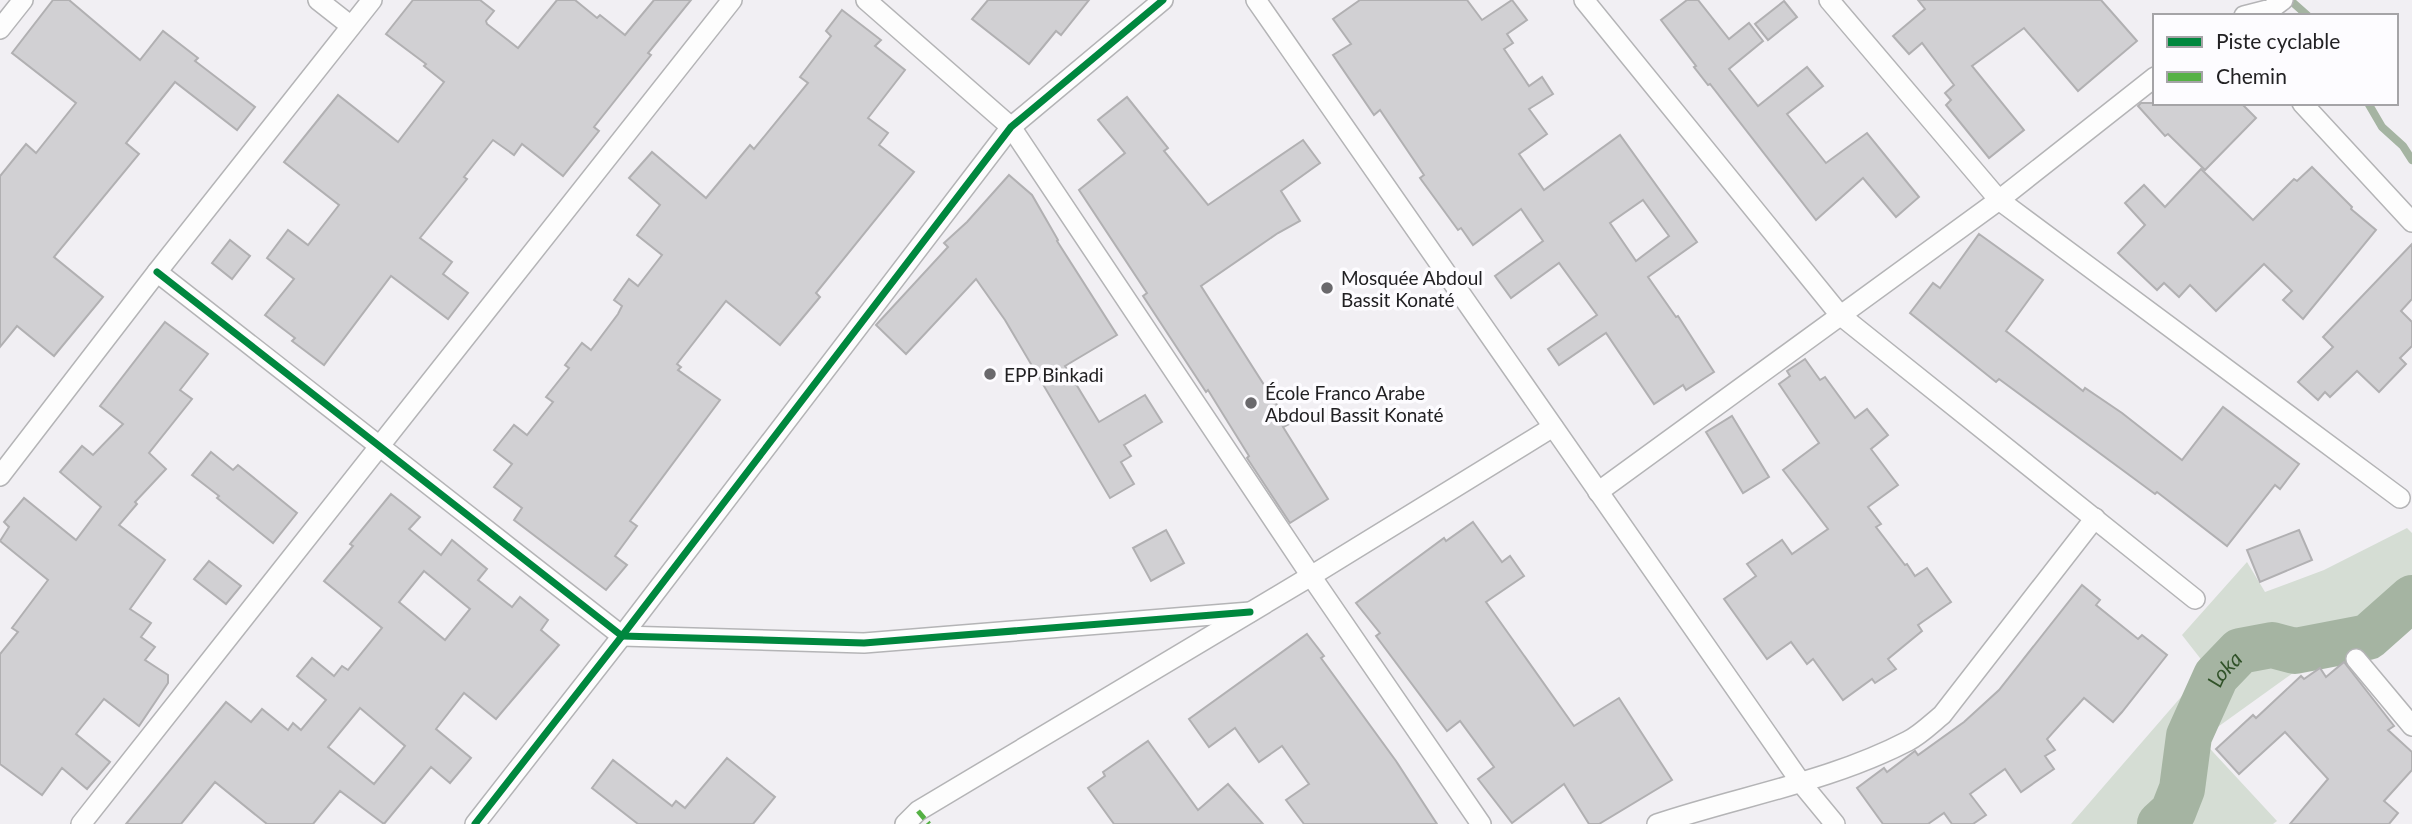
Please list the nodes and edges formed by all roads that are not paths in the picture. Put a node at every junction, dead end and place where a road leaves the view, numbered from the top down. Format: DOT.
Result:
graph roads {
  1 [pos="23,0"];
  2 [pos="318,0"];
  3 [pos="372,0"];
  4 [pos="732,0"];
  5 [pos="866,0"];
  6 [pos="1163,0"];
  7 [pos="1256,0"];
  8 [pos="1584,0"];
  9 [pos="1829,0"];
  10 [pos="2277,5"];
  11 [pos="2250,14"];
  12 [pos="351,26"];
  13 [pos="0,29"];
  14 [pos="2153,78"];
  15 [pos="2304,105"];
  16 [pos="1011,127"];
  17 [pos="1999,200"];
  18 [pos="2412,222"];
  19 [pos="157,272"];
  20 [pos="1840,315"];
  21 [pos="1553,427"];
  22 [pos="378,447"];
  23 [pos="0,476"];
  24 [pos="1598,492"];
  25 [pos="2400,498"];
  26 [pos="2095,518"];
  27 [pos="1311,576"];
  28 [pos="2195,599"];
  29 [pos="1250,612"];
  30 [pos="622,636"];
  31 [pos="2356,659"];
  32 [pos="2412,726"];
  33 [pos="1802,784"];
  34 [pos="81,824"];
  35 [pos="475,824"];
  36 [pos="905,824"];
  37 [pos="1481,824"];
  38 [pos="1657,824"];
  39 [pos="1835,824"];
  1 -- 13 [label="street"];
  2 -- 12 [label="street"];
  3 -- 12 [label="street"];
  4 -- 22 [label="street"];
  5 -- 16 [label="street"];
  6 -- 16 [label="street"];
  7 -- 21 [label="street"];
  8 -- 20 [label="street"];
  9 -- 17 [label="street"];
  10 -- 11 [label="street"];
  12 -- 19 [label="street"];
  14 -- 17 [label="street"];
  15 -- 18 [label="street"];
  16 -- 27 [label="street"];
  16 -- 30 [label="street"];
  17 -- 20 [label="street"];
  17 -- 25 [label="street"];
  19 -- 22 [label="street"];
  19 -- 23 [label="street"];
  20 -- 24 [label="street"];
  20 -- 26 [label="street"];
  21 -- 24 [label="street"];
  21 -- 27 [label="street"];
  22 -- 30 [label="street"];
  22 -- 34 [label="street"];
  24 -- 33 [label="street"];
  26 -- 28 [label="street"];
  26 -- 33 [label="street"];
  27 -- 29 [label="street"];
  27 -- 37 [label="street"];
  29 -- 30 [label="street"];
  29 -- 36 [label="street"];
  30 -- 35 [label="street"];
  31 -- 32 [label="street"];
  33 -- 38 [label="street"];
  33 -- 39 [label="street"];
}
